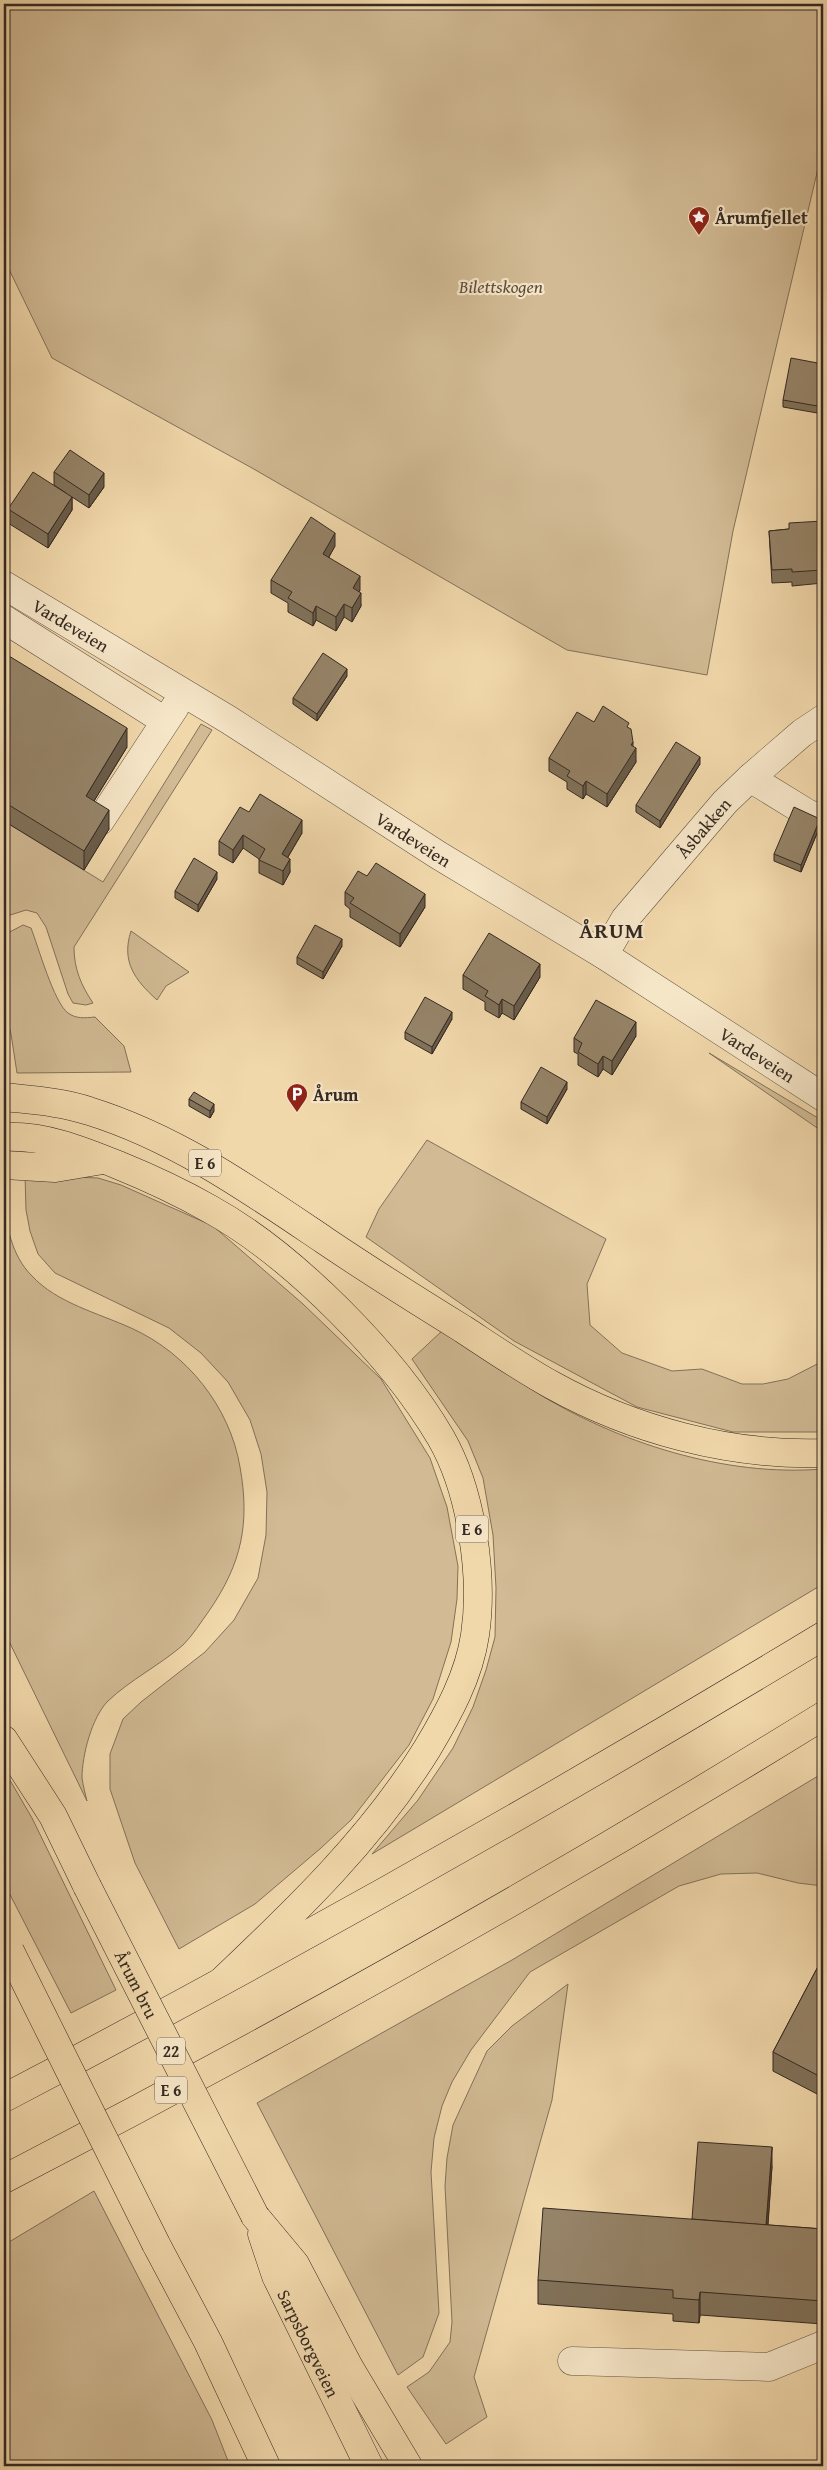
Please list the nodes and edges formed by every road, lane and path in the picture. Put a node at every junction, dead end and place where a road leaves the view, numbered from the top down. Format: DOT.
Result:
graph roads {
  1 [pos="4,585"];
  2 [pos="4,619"];
  3 [pos="184,694"];
  4 [pos="823,719"];
  5 [pos="164,722"];
  6 [pos="750,778"];
  7 [pos="100,820"];
  8 [pos="823,820"];
  9 [pos="604,955"];
  10 [pos="4,1097"];
  11 [pos="823,1097"];
  12 [pos="4,1137"];
  13 [pos="104,1159"];
  14 [pos="4,1165"];
  15 [pos="823,1453"];
  16 [pos="823,1636"];
  17 [pos="823,1716"];
  18 [pos="4,1740"];
  19 [pos="7,1945"];
  20 [pos="222,1981"];
  21 [pos="4,2098"];
  22 [pos="54,2153"];
  23 [pos="4,2179"];
  24 [pos="4,2198"];
  25 [pos="255,2216"];
  26 [pos="823,2345"];
  27 [pos="572,2361"];
  28 [pos="266,2466"];
  29 [pos="368,2466"];
  30 [pos="408,2466"];
  1 -- 3 [label="street, Vardeveien"];
  2 -- 5 [label="street"];
  3 -- 5 [label="street"];
  3 -- 9 [label="street, Vardeveien"];
  4 -- 6 [label="street, Åsbakken"];
  5 -- 7 [label="street"];
  6 -- 8 [label="street"];
  6 -- 9 [label="street, Åsbakken"];
  9 -- 11 [label="street, Vardeveien"];
  10 -- 15 [label="highway, E 6"];
  12 -- 13 [label="highway, E 6"];
  13 -- 14 [label="highway"];
  13 -- 20 [label="highway, E 6"];
  16 -- 20 [label="highway, E 6"];
  17 -- 22 [label="highway, E 6"];
  18 -- 25 [label="highway, Årum bru / 22, bridge"];
  19 -- 28 [label="highway, bridge"];
  20 -- 21 [label="highway, E 6"];
  22 -- 23 [label="highway, E 6"];
  22 -- 24 [label="highway, E 6"];
  25 -- 29 [label="highway, Sarpsborgveien / 22"];
  25 -- 30 [label="highway, 22"];
  26 -- 27 [label="street"];
}
